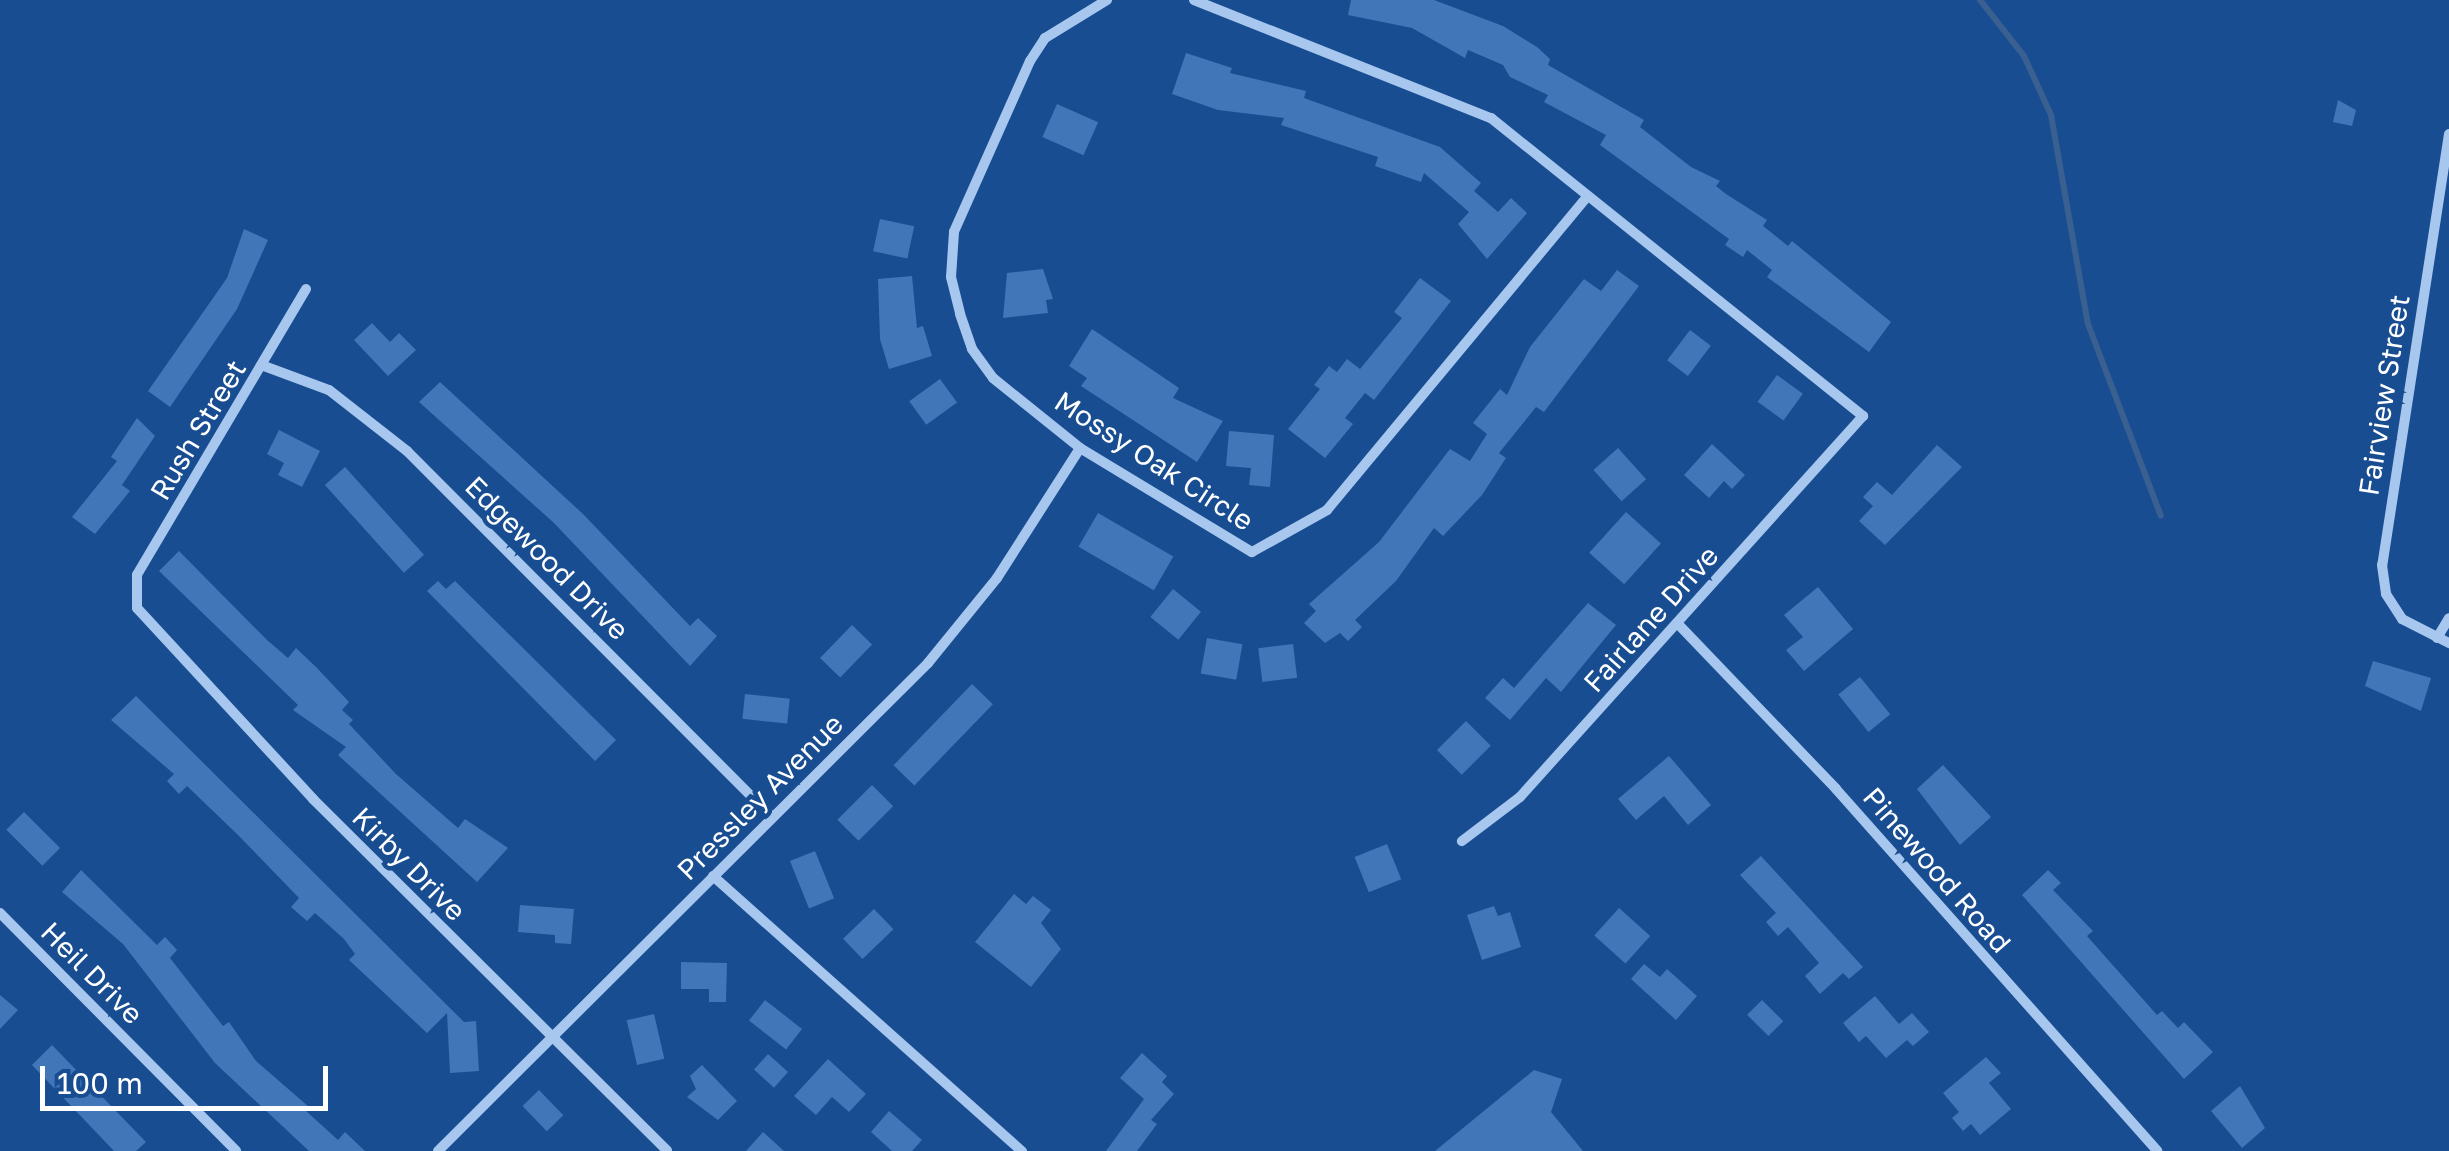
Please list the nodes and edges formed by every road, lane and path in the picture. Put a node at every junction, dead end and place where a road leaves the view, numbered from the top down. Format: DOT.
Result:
graph roads {
  1 [pos="1107,0"];
  2 [pos="1194,0"];
  3 [pos="2449,134"];
  4 [pos="1586,198"];
  5 [pos="306,289"];
  6 [pos="264,366"];
  7 [pos="1080,448"];
  8 [pos="134,596"];
  9 [pos="2449,618"];
  10 [pos="1678,624"];
  11 [pos="2437,638"];
  12 [pos="2449,643"];
  13 [pos="772,817"];
  14 [pos="1462,841"];
  15 [pos="713,876"];
  16 [pos="0,913"];
  17 [pos="550,1036"];
  18 [pos="236,1151"];
  19 [pos="438,1151"];
  20 [pos="667,1151"];
  21 [pos="1022,1151"];
  22 [pos="2157,1151"];
  1 -- 7 [label="street, Mossy Oak Circle"];
  2 -- 4 [label="street"];
  3 -- 11 [label="street, Fairview Street"];
  4 -- 7 [label="street, Mossy Oak Circle"];
  4 -- 10 [label="street, Fairlane Drive"];
  5 -- 6 [label="street, Rush Street"];
  6 -- 8 [label="street, Rush Street"];
  6 -- 13 [label="street, Edgewood Drive"];
  7 -- 13 [label="street, Pressley Avenue"];
  8 -- 17 [label="street, Kirby Drive"];
  9 -- 11 [label="street"];
  10 -- 14 [label="street, Fairlane Drive"];
  10 -- 22 [label="street, Pinewood Road"];
  11 -- 12 [label="street, Fairview Street"];
  13 -- 15 [label="street, Pressley Avenue"];
  15 -- 17 [label="street, Pressley Avenue"];
  15 -- 21 [label="street"];
  16 -- 18 [label="street, Heil Drive"];
  17 -- 19 [label="street, Pressley Avenue"];
  17 -- 20 [label="street, Kirby Drive"];
}
